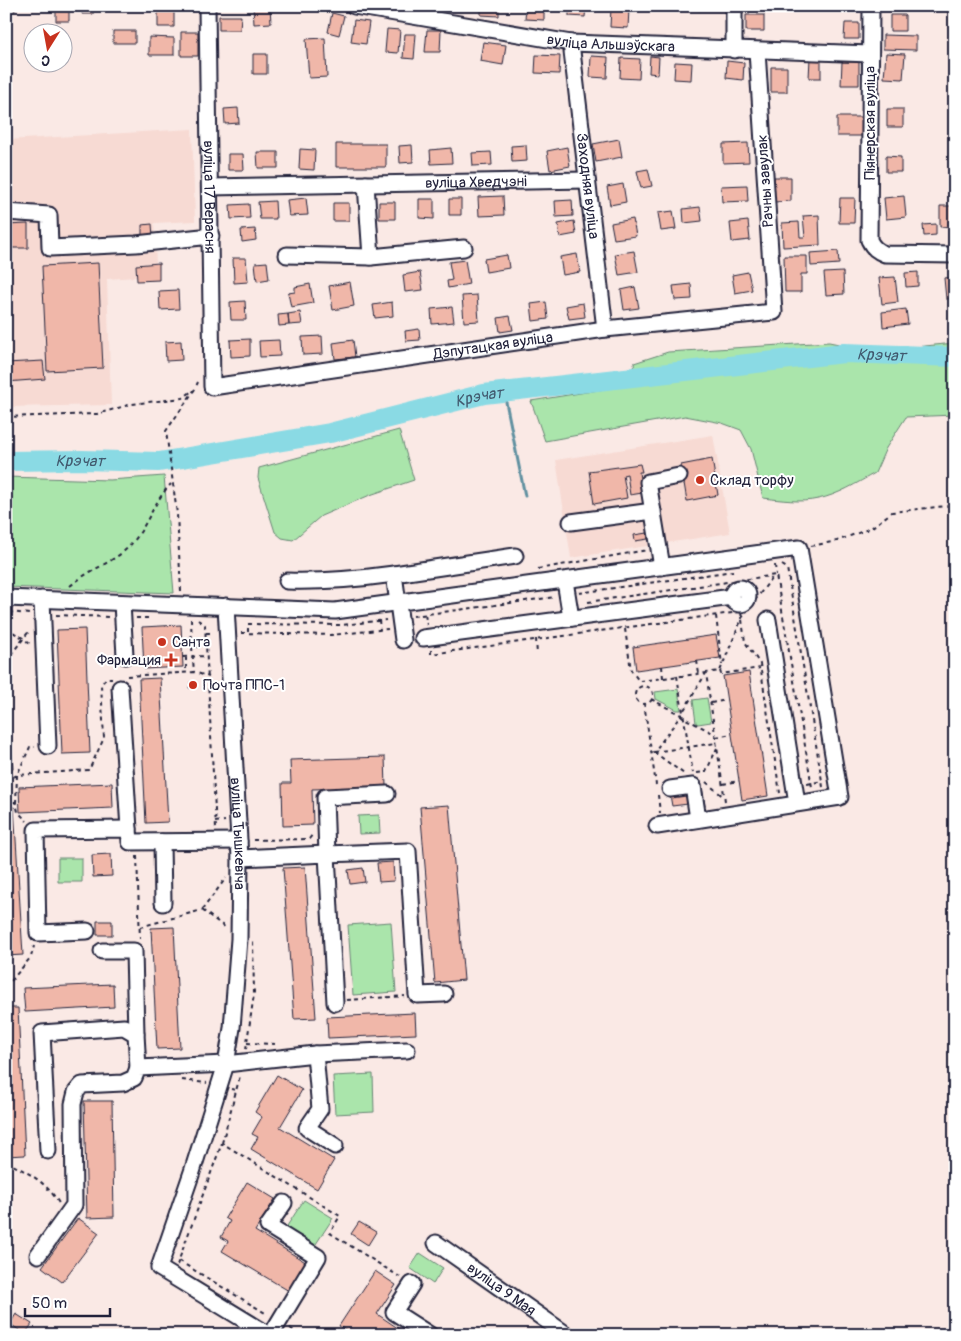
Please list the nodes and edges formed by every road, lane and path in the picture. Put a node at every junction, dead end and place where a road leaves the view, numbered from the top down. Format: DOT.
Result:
graph roads {
  1 [pos="207,6"];
  2 [pos="354,6"];
  3 [pos="734,6"];
  4 [pos="871,6"];
  5 [pos="570,43"];
  6 [pos="734,50"];
  7 [pos="757,51"];
  8 [pos="870,54"];
  9 [pos="587,180"];
  10 [pos="366,184"];
  11 [pos="210,187"];
  12 [pos="6,212"];
  13 [pos="211,236"];
  14 [pos="464,248"];
  15 [pos="955,254"];
  16 [pos="287,255"];
  17 [pos="371,257"];
  18 [pos="774,312"];
  19 [pos="605,329"];
  20 [pos="199,379"];
  21 [pos="212,387"];
  22 [pos="195,389"];
  23 [pos="6,417"];
  24 [pos="679,476"];
  25 [pos="172,483"];
  26 [pos="955,505"];
  27 [pos="653,512"];
  28 [pos="571,522"];
  29 [pos="659,548"];
  30 [pos="799,548"];
  31 [pos="515,556"];
  32 [pos="775,565"];
  33 [pos="662,568"];
  34 [pos="531,570"];
  35 [pos="394,574"];
  36 [pos="775,575"];
  37 [pos="287,581"];
  38 [pos="565,581"];
  39 [pos="732,597"];
  40 [pos="6,598"];
  41 [pos="60,600"];
  42 [pos="398,603"];
  43 [pos="182,605"];
  44 [pos="226,606"];
  45 [pos="122,610"];
  46 [pos="570,611"];
  47 [pos="747,611"];
  48 [pos="6,612"];
  49 [pos="42,612"];
  50 [pos="741,612"];
  51 [pos="716,616"];
  52 [pos="157,618"];
  53 [pos="742,618"];
  54 [pos="191,619"];
  55 [pos="768,620"];
  56 [pos="248,624"];
  57 [pos="6,628"];
  58 [pos="625,628"];
  59 [pos="248,632"];
  60 [pos="206,633"];
  61 [pos="228,633"];
  62 [pos="402,634"];
  63 [pos="426,637"];
  64 [pos="23,638"];
  65 [pos="206,646"];
  66 [pos="192,647"];
  67 [pos="43,656"];
  68 [pos="125,656"];
  69 [pos="193,656"];
  70 [pos="207,656"];
  71 [pos="6,661"];
  72 [pos="697,661"];
  73 [pos="662,666"];
  74 [pos="722,666"];
  75 [pos="760,668"];
  76 [pos="720,671"];
  77 [pos="186,672"];
  78 [pos="194,672"];
  79 [pos="706,673"];
  80 [pos="699,674"];
  81 [pos="677,676"];
  82 [pos="209,677"];
  83 [pos="663,678"];
  84 [pos="120,681"];
  85 [pos="640,681"];
  86 [pos="641,686"];
  87 [pos="651,699"];
  88 [pos="727,700"];
  89 [pos="644,703"];
  90 [pos="711,703"];
  91 [pos="682,713"];
  92 [pos="684,718"];
  93 [pos="732,734"];
  94 [pos="716,735"];
  95 [pos="717,742"];
  96 [pos="48,746"];
  97 [pos="30,747"];
  98 [pos="689,747"];
  99 [pos="717,748"];
  100 [pos="653,753"];
  101 [pos="693,774"];
  102 [pos="17,775"];
  103 [pos="694,780"];
  104 [pos="6,781"];
  105 [pos="739,781"];
  106 [pos="723,784"];
  107 [pos="670,789"];
  108 [pos="386,794"];
  109 [pos="6,798"];
  110 [pos="814,801"];
  111 [pos="16,803"];
  112 [pos="726,803"];
  113 [pos="797,803"];
  114 [pos="782,806"];
  115 [pos="325,818"];
  116 [pos="698,819"];
  117 [pos="659,825"];
  118 [pos="128,829"];
  119 [pos="36,830"];
  120 [pos="246,840"];
  121 [pos="216,841"];
  122 [pos="162,842"];
  123 [pos="327,854"];
  124 [pos="240,863"];
  125 [pos="164,902"];
  126 [pos="202,910"];
  127 [pos="140,928"];
  128 [pos="87,931"];
  129 [pos="38,933"];
  130 [pos="239,939"];
  131 [pos="102,951"];
  132 [pos="6,979"];
  133 [pos="9,984"];
  134 [pos="6,987"];
  135 [pos="444,994"];
  136 [pos="417,995"];
  137 [pos="335,1002"];
  138 [pos="136,1034"];
  139 [pos="406,1050"];
  140 [pos="315,1054"];
  141 [pos="226,1064"];
  142 [pos="138,1068"];
  143 [pos="335,1146"];
  144 [pos="48,1151"];
  145 [pos="6,1162"];
  146 [pos="284,1203"];
  147 [pos="64,1220"];
  148 [pos="436,1243"];
  149 [pos="38,1255"];
  150 [pos="179,1261"];
  151 [pos="412,1284"];
  152 [pos="280,1321"];
  153 [pos="270,1335"];
  154 [pos="301,1335"];
  155 [pos="430,1335"];
  156 [pos="567,1335"];
  1 -- 11 [label="street, вуліца 17 Верасня"];
  2 -- 5 [label="street, вуліца Альшэўскага"];
  3 -- 6 [label="street"];
  4 -- 8 [label="street, Піянерская вуліца"];
  5 -- 6 [label="street, вуліца Альшэўскага"];
  5 -- 9 [label="street, Заходняя вуліца"];
  6 -- 7 [label="street, вуліца Альшэўскага"];
  7 -- 8 [label="street, вуліца Альшэўскага"];
  7 -- 18 [label="street, Рачны завулак"];
  8 -- 15 [label="street, Піянерская вуліца"];
  9 -- 10 [label="street, вуліца Хведчэні"];
  9 -- 19 [label="street, Заходняя вуліца"];
  10 -- 11 [label="street, вуліца Хведчэні"];
  10 -- 17 [label="street"];
  11 -- 13 [label="street, вуліца 17 Верасня"];
  12 -- 13 [label="street"];
  13 -- 21 [label="street, вуліца 17 Верасня"];
  14 -- 17 [label="street"];
  16 -- 17 [label="street"];
  18 -- 19 [label="street, Дэпутацкая вуліца"];
  19 -- 21 [label="street, Дэпутацкая вуліца"];
  20 -- 22 [label="path"];
  22 -- 23 [label="path"];
  22 -- 25 [label="path"];
  24 -- 27 [label="street"];
  25 -- 41 [label="path"];
  25 -- 43 [label="path"];
  26 -- 30 [label="path"];
  27 -- 28 [label="street"];
  27 -- 29 [label="street"];
  29 -- 33 [label="street"];
  29 -- 34 [label="path"];
  30 -- 33 [label="street"];
  30 -- 110 [label="street"];
  31 -- 35 [label="street"];
  32 -- 36 [label="path"];
  33 -- 38 [label="street"];
  35 -- 37 [label="street"];
  35 -- 42 [label="street"];
  36 -- 46 [label="path"];
  36 -- 47 [label="path"];
  36 -- 110 [label="path"];
  38 -- 42 [label="street"];
  38 -- 46 [label="street"];
  39 -- 46 [label="street"];
  40 -- 49 [label="street"];
  41 -- 45 [label="street"];
  41 -- 49 [label="street"];
  42 -- 44 [label="street"];
  42 -- 62 [label="street"];
  43 -- 44 [label="street"];
  43 -- 45 [label="street"];
  43 -- 54 [label="path"];
  44 -- 61 [label="street, вуліца Тышкевіча"];
  45 -- 49 [label="path"];
  45 -- 52 [label="path"];
  45 -- 68 [label="street"];
  46 -- 63 [label="street"];
  47 -- 50 [label="path"];
  47 -- 53 [label="path"];
  48 -- 49 [label="path"];
  49 -- 64 [label="path"];
  49 -- 67 [label="street"];
  50 -- 51 [label="path"];
  50 -- 53 [label="path"];
  51 -- 58 [label="path"];
  51 -- 74 [label="path"];
  53 -- 74 [label="path"];
  53 -- 75 [label="path"];
  54 -- 60 [label="path"];
  54 -- 66 [label="path"];
  55 -- 113 [label="street"];
  56 -- 59 [label="path"];
  57 -- 64 [label="path"];
  58 -- 63 [label="path"];
  58 -- 85 [label="path"];
  59 -- 61 [label="path"];
  59 -- 62 [label="path"];
  60 -- 61 [label="path"];
  60 -- 65 [label="path"];
  61 -- 120 [label="street, вуліца Тышкевіча"];
  64 -- 67 [label="path"];
  64 -- 71 [label="path"];
  65 -- 66 [label="path"];
  65 -- 70 [label="path"];
  66 -- 69 [label="path"];
  67 -- 96 [label="street"];
  69 -- 70 [label="path"];
  69 -- 77 [label="path"];
  69 -- 78 [label="path"];
  70 -- 82 [label="path"];
  72 -- 80 [label="path"];
  73 -- 83 [label="path"];
  74 -- 76 [label="path"];
  75 -- 76 [label="path"];
  75 -- 114 [label="path"];
  76 -- 79 [label="path"];
  77 -- 78 [label="path"];
  77 -- 84 [label="path"];
  78 -- 82 [label="path"];
  79 -- 80 [label="path"];
  79 -- 90 [label="path"];
  79 -- 91 [label="path"];
  80 -- 81 [label="path"];
  81 -- 83 [label="path"];
  81 -- 91 [label="path"];
  82 -- 121 [label="path"];
  83 -- 85 [label="path"];
  84 -- 102 [label="path"];
  84 -- 118 [label="street"];
  85 -- 86 [label="path"];
  86 -- 87 [label="path"];
  86 -- 89 [label="path"];
  87 -- 89 [label="path"];
  87 -- 91 [label="path"];
  88 -- 90 [label="path"];
  89 -- 100 [label="path"];
  90 -- 94 [label="path"];
  91 -- 92 [label="path"];
  91 -- 100 [label="path"];
  92 -- 94 [label="path"];
  92 -- 98 [label="path"];
  93 -- 94 [label="path"];
  94 -- 95 [label="path"];
  95 -- 98 [label="path"];
  95 -- 99 [label="path"];
  97 -- 102 [label="path"];
  98 -- 100 [label="path"];
  98 -- 101 [label="path"];
  99 -- 101 [label="path"];
  99 -- 106 [label="path"];
  100 -- 101 [label="path"];
  100 -- 117 [label="path"];
  101 -- 103 [label="path"];
  102 -- 104 [label="path"];
  102 -- 111 [label="path"];
  105 -- 106 [label="path"];
  106 -- 112 [label="path"];
  107 -- 116 [label="street"];
  108 -- 115 [label="street"];
  109 -- 111 [label="path"];
  110 -- 113 [label="street"];
  111 -- 119 [label="path"];
  113 -- 114 [label="street"];
  114 -- 116 [label="street"];
  115 -- 120 [label="path"];
  115 -- 123 [label="street"];
  116 -- 117 [label="street"];
  118 -- 119 [label="street"];
  118 -- 122 [label="street"];
  119 -- 129 [label="street"];
  120 -- 121 [label="street"];
  120 -- 124 [label="street, вуліца Тышкевіча"];
  121 -- 122 [label="street"];
  122 -- 125 [label="street"];
  123 -- 124 [label="street"];
  123 -- 136 [label="street"];
  123 -- 137 [label="street"];
  124 -- 126 [label="path"];
  124 -- 130 [label="street, вуліца Тышкевіча"];
  126 -- 127 [label="path"];
  126 -- 130 [label="path"];
  128 -- 129 [label="street"];
  129 -- 133 [label="path"];
  130 -- 141 [label="street, вуліца Тышкевіча"];
  131 -- 138 [label="street"];
  132 -- 133 [label="path"];
  133 -- 134 [label="path"];
  135 -- 136 [label="street"];
  136 -- 137 [label="path"];
  138 -- 142 [label="street"];
  138 -- 144 [label="street"];
  139 -- 140 [label="street"];
  140 -- 141 [label="street"];
  140 -- 143 [label="street"];
  141 -- 142 [label="street"];
  141 -- 153 [label="street, вуліца Тышкевіча"];
  142 -- 147 [label="street"];
  145 -- 147 [label="path"];
  146 -- 152 [label="street"];
  147 -- 149 [label="street"];
  148 -- 156 [label="street, вуліца 9 Мая"];
  150 -- 152 [label="path"];
  151 -- 155 [label="street"];
  152 -- 153 [label="street"];
  152 -- 154 [label="path"];
}
